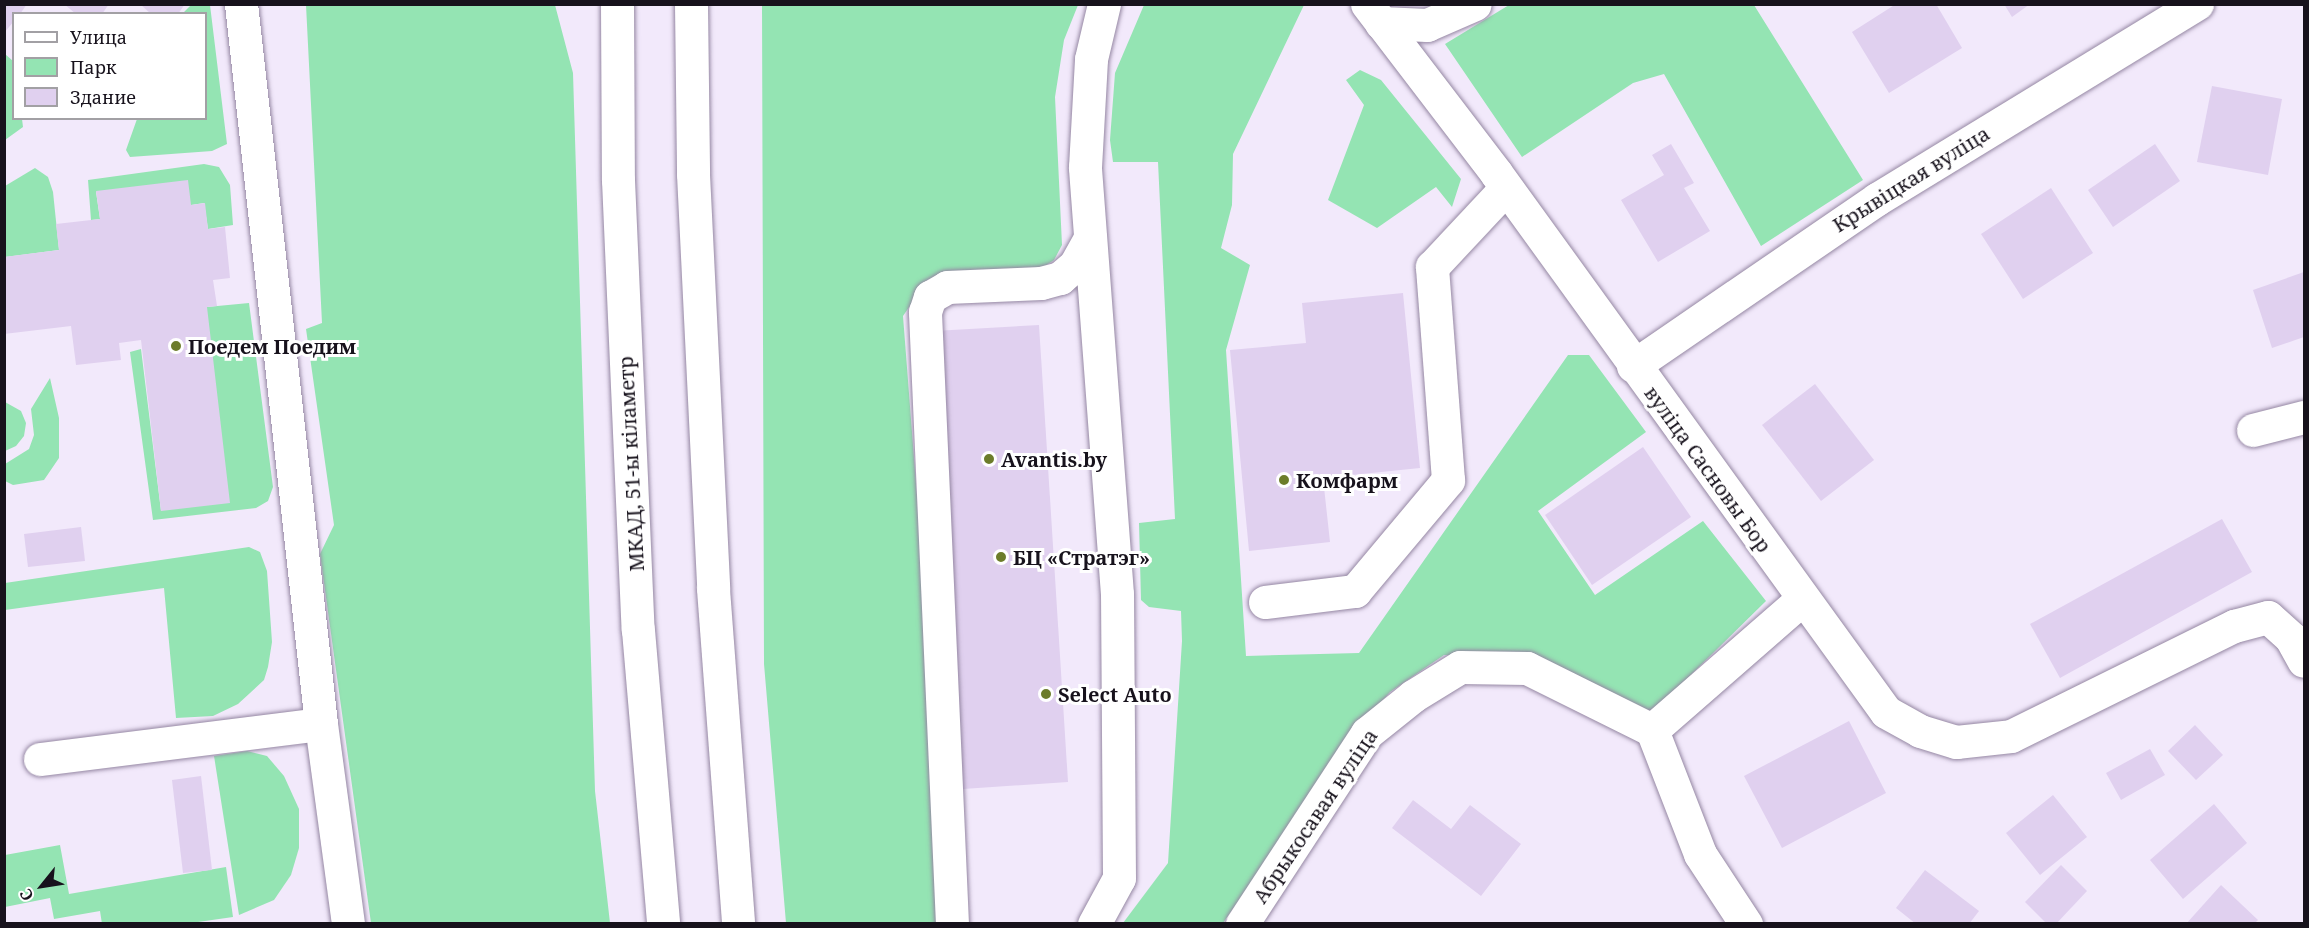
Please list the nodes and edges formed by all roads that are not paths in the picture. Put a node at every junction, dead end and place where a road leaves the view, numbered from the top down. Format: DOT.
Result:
graph roads {
  1 [pos="241,4"];
  2 [pos="617,4"];
  3 [pos="691,4"];
  4 [pos="1104,4"];
  5 [pos="1475,4"];
  6 [pos="2197,4"];
  7 [pos="1374,14"];
  8 [pos="1506,188"];
  9 [pos="1090,238"];
  10 [pos="1633,366"];
  11 [pos="2304,417"];
  12 [pos="2253,430"];
  13 [pos="1802,600"];
  14 [pos="1265,602"];
  15 [pos="2304,661"];
  16 [pos="321,724"];
  17 [pos="1652,730"];
  18 [pos="40,759"];
  19 [pos="348,924"];
  20 [pos="663,924"];
  21 [pos="738,924"];
  22 [pos="952,924"];
  23 [pos="1094,924"];
  24 [pos="1242,924"];
  25 [pos="1746,924"];
  1 -- 16 [label="main road"];
  2 -- 20 [label="main road, МКАД, 51-ы кіламетр"];
  3 -- 21 [label="main road"];
  4 -- 9 [label="main road"];
  5 -- 7 [label="main road"];
  6 -- 10 [label="main road, Крывіцкая вуліца"];
  7 -- 8 [label="main road, вуліца Сасновы Бор"];
  8 -- 10 [label="main road, вуліца Сасновы Бор"];
  8 -- 14 [label="main road"];
  9 -- 22 [label="main road"];
  9 -- 23 [label="main road"];
  10 -- 13 [label="main road, вуліца Сасновы Бор"];
  11 -- 12 [label="main road"];
  13 -- 15 [label="main road, вуліца Сасновы Бор"];
  13 -- 17 [label="main road"];
  16 -- 18 [label="main road"];
  16 -- 19 [label="main road"];
  17 -- 24 [label="main road, Абрыкосавая вуліца"];
  17 -- 25 [label="main road"];
}
